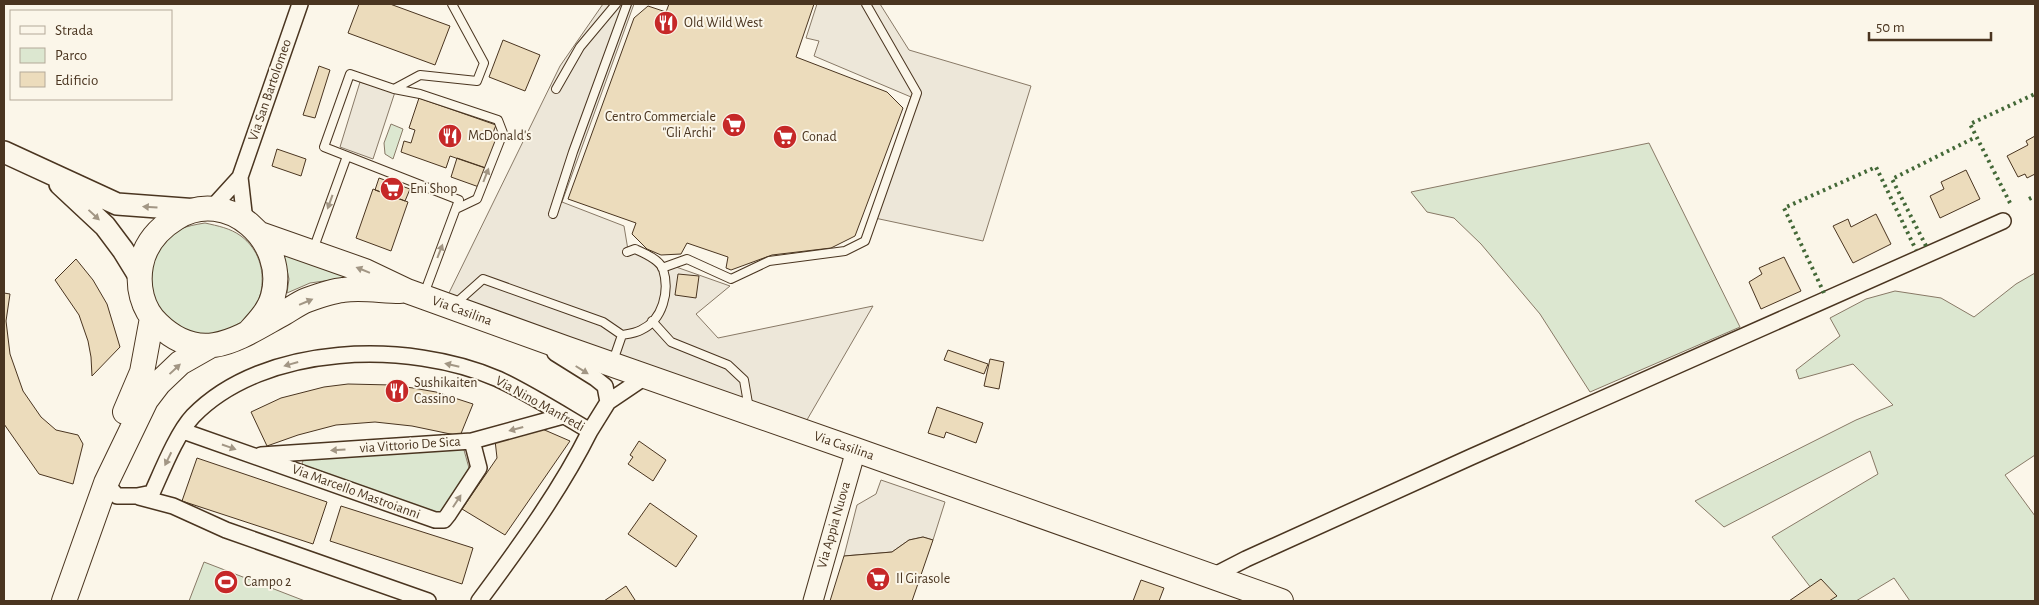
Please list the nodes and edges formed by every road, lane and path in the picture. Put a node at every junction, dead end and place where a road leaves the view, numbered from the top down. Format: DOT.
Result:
graph roads {
  1 [pos="300,4"];
  2 [pos="452,4"];
  3 [pos="616,4"];
  4 [pos="627,4"];
  5 [pos="866,4"];
  6 [pos="394,89"];
  7 [pos="556,89"];
  8 [pos="4,152"];
  9 [pos="347,156"];
  10 [pos="45,170"];
  11 [pos="240,177"];
  12 [pos="456,209"];
  13 [pos="204,210"];
  14 [pos="553,214"];
  15 [pos="2003,221"];
  16 [pos="253,227"];
  17 [pos="312,252"];
  18 [pos="627,252"];
  19 [pos="662,268"];
  20 [pos="139,276"];
  21 [pos="415,294"];
  22 [pos="452,308"];
  23 [pos="152,318"];
  24 [pos="652,321"];
  25 [pos="248,333"];
  26 [pos="526,334"];
  27 [pos="622,335"];
  28 [pos="210,346"];
  29 [pos="611,365"];
  30 [pos="645,377"];
  31 [pos="140,397"];
  32 [pos="608,402"];
  33 [pos="749,413"];
  34 [pos="564,416"];
  35 [pos="183,431"];
  36 [pos="590,431"];
  37 [pos="472,440"];
  38 [pos="856,450"];
  39 [pos="254,455"];
  40 [pos="106,483"];
  41 [pos="137,496"];
  42 [pos="1211,576"];
  43 [pos="50,601"];
  44 [pos="64,601"];
  45 [pos="428,601"];
  46 [pos="479,601"];
  47 [pos="813,601"];
  48 [pos="1281,601"];
  1 -- 11 [label="street, Via San Bartolomeo"];
  2 -- 6 [label="lane"];
  3 -- 7 [label="lane"];
  4 -- 14 [label="lane"];
  5 -- 19 [label="lane"];
  6 -- 9 [label="lane"];
  12 -- 6 [label="lane, one-way"];
  8 -- 10 [label="main road"];
  9 -- 12 [label="lane"];
  9 -- 17 [label="lane, one-way"];
  13 -- 10 [label="main road, one-way"];
  10 -- 20 [label="main road, one-way"];
  11 -- 13 [label="street"];
  11 -- 16 [label="street"];
  21 -- 12 [label="lane, one-way"];
  13 -- 16 [label="main road, Via Casilina"];
  13 -- 20 [label="main road, Via Casilina"];
  15 -- 42 [label="street"];
  16 -- 17 [label="main road, Via Casilina"];
  16 -- 25 [label="main road, Via Casilina"];
  21 -- 17 [label="main road, Via Casilina, one-way"];
  18 -- 19 [label="lane"];
  19 -- 24 [label="lane"];
  20 -- 23 [label="main road, Via Casilina"];
  21 -- 22 [label="main road, Via Casilina"];
  25 -- 21 [label="main road, Via Casilina, one-way"];
  22 -- 26 [label="main road, Via Casilina"];
  22 -- 27 [label="lane"];
  23 -- 28 [label="main road, Via Casilina"];
  23 -- 31 [label="main road"];
  24 -- 27 [label="lane"];
  24 -- 33 [label="lane"];
  25 -- 28 [label="main road, Via Casilina"];
  26 -- 29 [label="main road, Via Casilina"];
  26 -- 32 [label="street, one-way"];
  27 -- 29 [label="lane"];
  31 -- 28 [label="main road, Via Casilina, one-way"];
  29 -- 30 [label="main road, Via Casilina"];
  30 -- 32 [label="street"];
  30 -- 33 [label="main road, Via Casilina"];
  31 -- 40 [label="main road"];
  31 -- 43 [label="main road"];
  32 -- 36 [label="street, Via Nino Manfredi"];
  33 -- 38 [label="main road, Via Casilina"];
  34 -- 35 [label="street, Via Nino Manfredi, one-way"];
  34 -- 36 [label="street, Via Nino Manfredi"];
  34 -- 37 [label="street, via Vittorio De Sica, one-way"];
  35 -- 39 [label="street, Via Marcello Mastroianni, one-way"];
  35 -- 41 [label="street, Via Nino Manfredi, one-way"];
  36 -- 46 [label="street"];
  37 -- 39 [label="street, via Vittorio De Sica, one-way"];
  39 -- 37 [label="street, Via Marcello Mastroianni, one-way"];
  38 -- 42 [label="main road, Via Casilina"];
  38 -- 47 [label="street, Via Appia Nuova"];
  40 -- 41 [label="street"];
  40 -- 44 [label="main road"];
  41 -- 45 [label="street"];
  42 -- 48 [label="main road, Via Casilina"];
}
